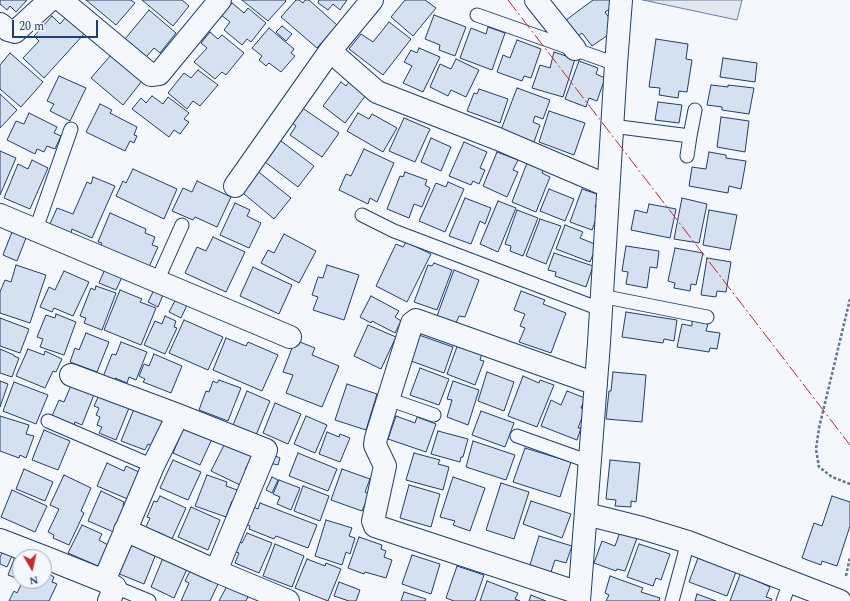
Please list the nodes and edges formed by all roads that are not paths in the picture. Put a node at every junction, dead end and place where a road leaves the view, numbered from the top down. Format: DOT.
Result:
graph roads {
  1 [pos="50,0"];
  2 [pos="61,0"];
  3 [pos="220,0"];
  4 [pos="372,0"];
  5 [pos="536,0"];
  6 [pos="622,0"];
  7 [pos="477,15"];
  8 [pos="0,24"];
  9 [pos="575,49"];
  10 [pos="330,51"];
  11 [pos="616,64"];
  12 [pos="695,110"];
  13 [pos="612,126"];
  14 [pos="71,129"];
  15 [pos="690,136"];
  16 [pos="687,156"];
  17 [pos="235,186"];
  18 [pos="608,186"];
  19 [pos="362,215"];
  20 [pos="2,220"];
  21 [pos="182,225"];
  22 [pos="36,229"];
  23 [pos="157,281"];
  24 [pos="601,303"];
  25 [pos="707,317"];
  26 [pos="290,337"];
  27 [pos="71,375"];
  28 [pos="596,384"];
  29 [pos="388,399"];
  30 [pos="178,415"];
  31 [pos="434,415"];
  32 [pos="48,421"];
  33 [pos="518,436"];
  34 [pos="590,462"];
  35 [pos="153,466"];
  36 [pos="586,514"];
  37 [pos="126,530"];
  38 [pos="0,540"];
  39 [pos="688,542"];
  40 [pos="23,549"];
  41 [pos="52,561"];
  42 [pos="216,571"];
  43 [pos="109,589"];
  44 [pos="787,592"];
  45 [pos="579,597"];
  46 [pos="149,601"];
  47 [pos="288,601"];
  48 [pos="672,601"];
  49 [pos="840,601"];
  1 -- 8 [label="street"];
  2 -- 3 [label="street"];
  4 -- 10 [label="street"];
  5 -- 9 [label="street"];
  6 -- 11 [label="street"];
  7 -- 9 [label="lane"];
  9 -- 11 [label="lane"];
  10 -- 17 [label="street"];
  10 -- 18 [label="street"];
  11 -- 13 [label="street"];
  12 -- 15 [label="lane"];
  13 -- 15 [label="lane"];
  13 -- 18 [label="street"];
  14 -- 22 [label="lane"];
  15 -- 16 [label="lane"];
  18 -- 24 [label="street"];
  19 -- 24 [label="lane"];
  20 -- 22 [label="street"];
  21 -- 23 [label="lane"];
  22 -- 23 [label="street"];
  23 -- 26 [label="street"];
  24 -- 25 [label="lane"];
  24 -- 28 [label="street"];
  27 -- 30 [label="street"];
  28 -- 29 [label="street"];
  28 -- 34 [label="street"];
  29 -- 31 [label="lane"];
  29 -- 45 [label="street"];
  30 -- 35 [label="street"];
  30 -- 42 [label="street"];
  32 -- 35 [label="lane"];
  33 -- 34 [label="lane"];
  34 -- 36 [label="street"];
  35 -- 37 [label="street"];
  36 -- 39 [label="street"];
  36 -- 45 [label="street"];
  37 -- 42 [label="street"];
  37 -- 43 [label="street"];
  38 -- 40 [label="street"];
  39 -- 44 [label="street"];
  39 -- 48 [label="lane"];
  41 -- 43 [label="street"];
  42 -- 47 [label="street"];
  43 -- 46 [label="lane"];
  44 -- 49 [label="street"];
}
